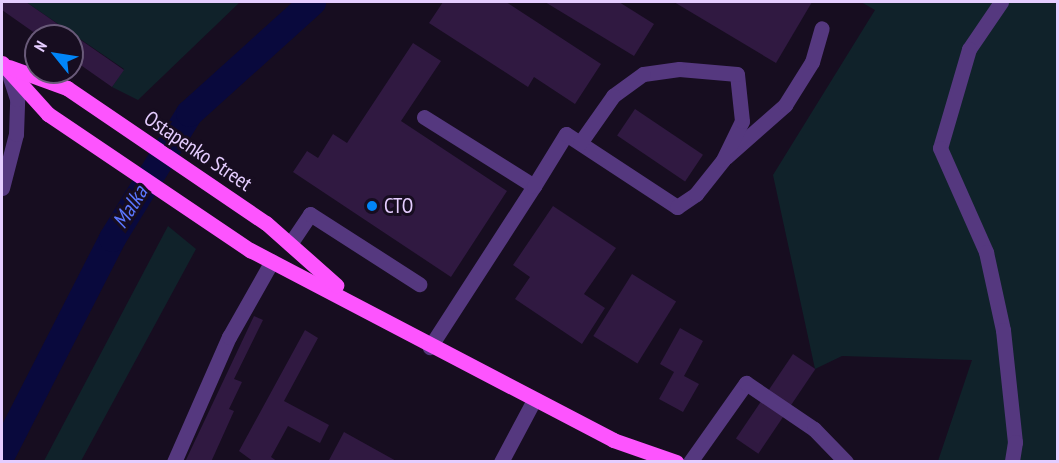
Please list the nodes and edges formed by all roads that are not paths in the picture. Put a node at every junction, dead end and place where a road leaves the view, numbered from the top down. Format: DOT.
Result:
graph roads {
  1 [pos="1001,2"];
  2 [pos="822,28"];
  3 [pos="4,65"];
  4 [pos="424,117"];
  5 [pos="16,134"];
  6 [pos="580,143"];
  7 [pos="2,153"];
  8 [pos="723,160"];
  9 [pos="534,186"];
  10 [pos="2,188"];
  11 [pos="290,244"];
  12 [pos="272,261"];
  13 [pos="419,284"];
  14 [pos="350,298"];
  15 [pos="430,347"];
  16 [pos="534,400"];
  17 [pos="643,456"];
  18 [pos="174,462"];
  19 [pos="501,462"];
  20 [pos="676,462"];
  21 [pos="690,462"];
  22 [pos="846,462"];
  23 [pos="1012,462"];
  1 -- 23 [label="street"];
  2 -- 8 [label="street"];
  3 -- 5 [label="street"];
  3 -- 11 [label="main road, Ostapenko Street"];
  3 -- 12 [label="main road, Ostapenko Street"];
  4 -- 9 [label="street"];
  5 -- 7 [label="street"];
  5 -- 10 [label="street"];
  6 -- 8 [label="street"];
  6 -- 8 [label="street"];
  6 -- 9 [label="street"];
  9 -- 15 [label="street"];
  11 -- 13 [label="street"];
  11 -- 14 [label="main road, Ostapenko Street"];
  12 -- 14 [label="main road, Ostapenko Street"];
  12 -- 18 [label="street"];
  14 -- 15 [label="main road, Ostapenko Street"];
  15 -- 16 [label="main road, Ostapenko Street"];
  16 -- 17 [label="main road, Ostapenko Street"];
  16 -- 19 [label="street"];
  17 -- 20 [label="main road, Ostapenko Street"];
  21 -- 22 [label="street"];
}
